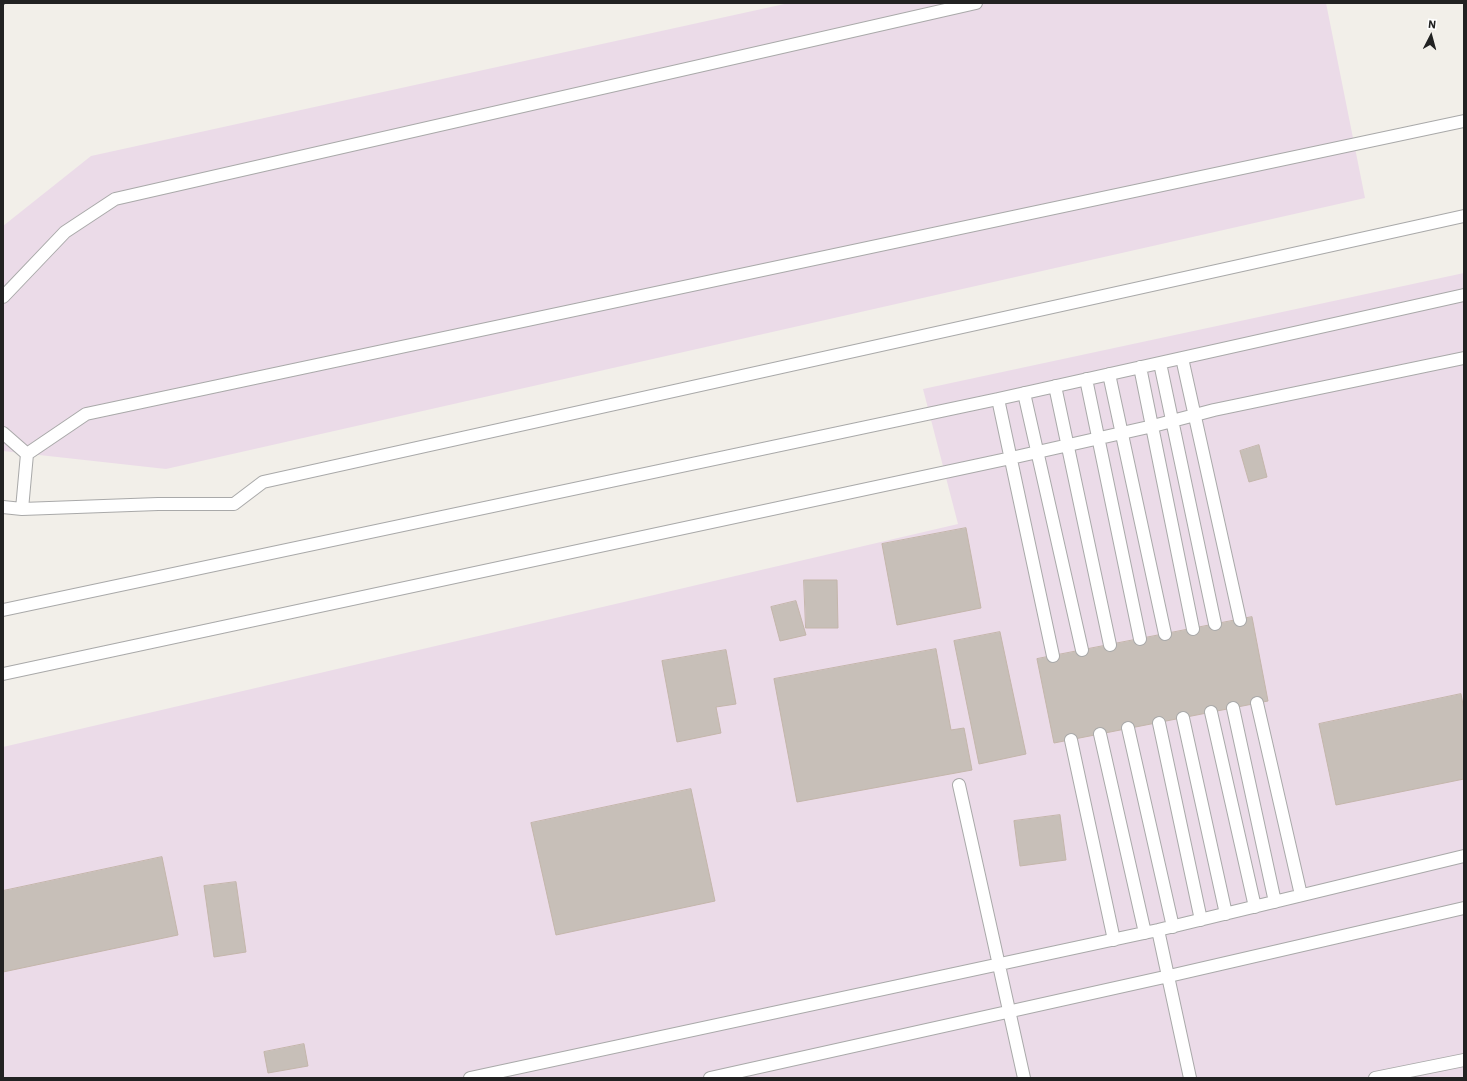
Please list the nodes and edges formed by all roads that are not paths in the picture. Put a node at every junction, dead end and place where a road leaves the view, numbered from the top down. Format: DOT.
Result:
graph roads {
  1 [pos="976,3"];
  2 [pos="1464,121"];
  3 [pos="1464,216"];
  4 [pos="1464,295"];
  5 [pos="3,297"];
  6 [pos="1182,358"];
  7 [pos="1464,358"];
  8 [pos="1160,363"];
  9 [pos="1140,367"];
  10 [pos="1109,374"];
  11 [pos="1086,379"];
  12 [pos="1055,386"];
  13 [pos="1024,393"];
  14 [pos="998,399"];
  15 [pos="1195,415"];
  16 [pos="1173,421"];
  17 [pos="1152,426"];
  18 [pos="3,433"];
  19 [pos="1122,433"];
  20 [pos="1098,438"];
  21 [pos="1068,445"];
  22 [pos="1037,452"];
  23 [pos="27,454"];
  24 [pos="1011,458"];
  25 [pos="3,507"];
  26 [pos="22,509"];
  27 [pos="3,610"];
  28 [pos="1240,620"];
  29 [pos="1215,624"];
  30 [pos="1193,628"];
  31 [pos="1165,634"];
  32 [pos="1140,639"];
  33 [pos="1110,645"];
  34 [pos="1082,650"];
  35 [pos="1053,656"];
  36 [pos="3,674"];
  37 [pos="1257,703"];
  38 [pos="1233,708"];
  39 [pos="1212,712"];
  40 [pos="1183,718"];
  41 [pos="1158,723"];
  42 [pos="1128,728"];
  43 [pos="1100,734"];
  44 [pos="1071,740"];
  45 [pos="959,785"];
  46 [pos="1464,856"];
  47 [pos="1301,896"];
  48 [pos="1275,902"];
  49 [pos="1255,906"];
  50 [pos="1464,908"];
  51 [pos="1226,914"];
  52 [pos="1201,920"];
  53 [pos="1173,927"];
  54 [pos="1158,930"];
  55 [pos="1145,933"];
  56 [pos="1114,940"];
  57 [pos="999,964"];
  58 [pos="1169,976"];
  59 [pos="1009,1012"];
  60 [pos="1464,1060"];
  61 [pos="470,1078"];
  62 [pos="710,1078"];
  63 [pos="1024,1078"];
  64 [pos="1190,1078"];
  65 [pos="1375,1078"];
  1 -- 5 [label="lane"];
  2 -- 23 [label="lane"];
  3 -- 26 [label="lane"];
  4 -- 6 [label="lane"];
  6 -- 8 [label="lane"];
  6 -- 15 [label="lane"];
  7 -- 15 [label="lane"];
  8 -- 9 [label="lane"];
  8 -- 16 [label="lane"];
  9 -- 10 [label="lane"];
  9 -- 17 [label="lane"];
  10 -- 11 [label="lane"];
  10 -- 19 [label="lane"];
  11 -- 12 [label="lane"];
  11 -- 20 [label="lane"];
  12 -- 13 [label="lane"];
  12 -- 21 [label="lane"];
  13 -- 14 [label="lane"];
  13 -- 22 [label="lane"];
  14 -- 24 [label="lane"];
  14 -- 27 [label="lane"];
  15 -- 16 [label="lane"];
  15 -- 28 [label="lane"];
  16 -- 17 [label="lane"];
  16 -- 29 [label="lane"];
  17 -- 19 [label="lane"];
  17 -- 30 [label="lane"];
  18 -- 23 [label="lane"];
  19 -- 20 [label="lane"];
  19 -- 31 [label="lane"];
  20 -- 21 [label="lane"];
  20 -- 32 [label="lane"];
  21 -- 22 [label="lane"];
  21 -- 33 [label="lane"];
  22 -- 24 [label="lane"];
  22 -- 34 [label="lane"];
  23 -- 26 [label="lane"];
  24 -- 35 [label="lane"];
  24 -- 36 [label="lane"];
  25 -- 26 [label="lane"];
  37 -- 47 [label="lane"];
  38 -- 48 [label="lane"];
  39 -- 49 [label="lane"];
  40 -- 51 [label="lane"];
  41 -- 52 [label="lane"];
  42 -- 53 [label="lane"];
  43 -- 55 [label="lane"];
  44 -- 56 [label="lane"];
  45 -- 57 [label="lane"];
  46 -- 47 [label="lane"];
  47 -- 48 [label="lane"];
  48 -- 49 [label="lane"];
  49 -- 51 [label="lane"];
  50 -- 58 [label="lane"];
  51 -- 52 [label="lane"];
  52 -- 53 [label="lane"];
  53 -- 54 [label="lane"];
  54 -- 55 [label="lane"];
  54 -- 58 [label="lane"];
  55 -- 56 [label="lane"];
  56 -- 57 [label="lane"];
  57 -- 59 [label="lane"];
  57 -- 61 [label="lane"];
  58 -- 59 [label="lane"];
  58 -- 64 [label="lane"];
  59 -- 62 [label="lane"];
  59 -- 63 [label="lane"];
  60 -- 65 [label="lane"];
}
